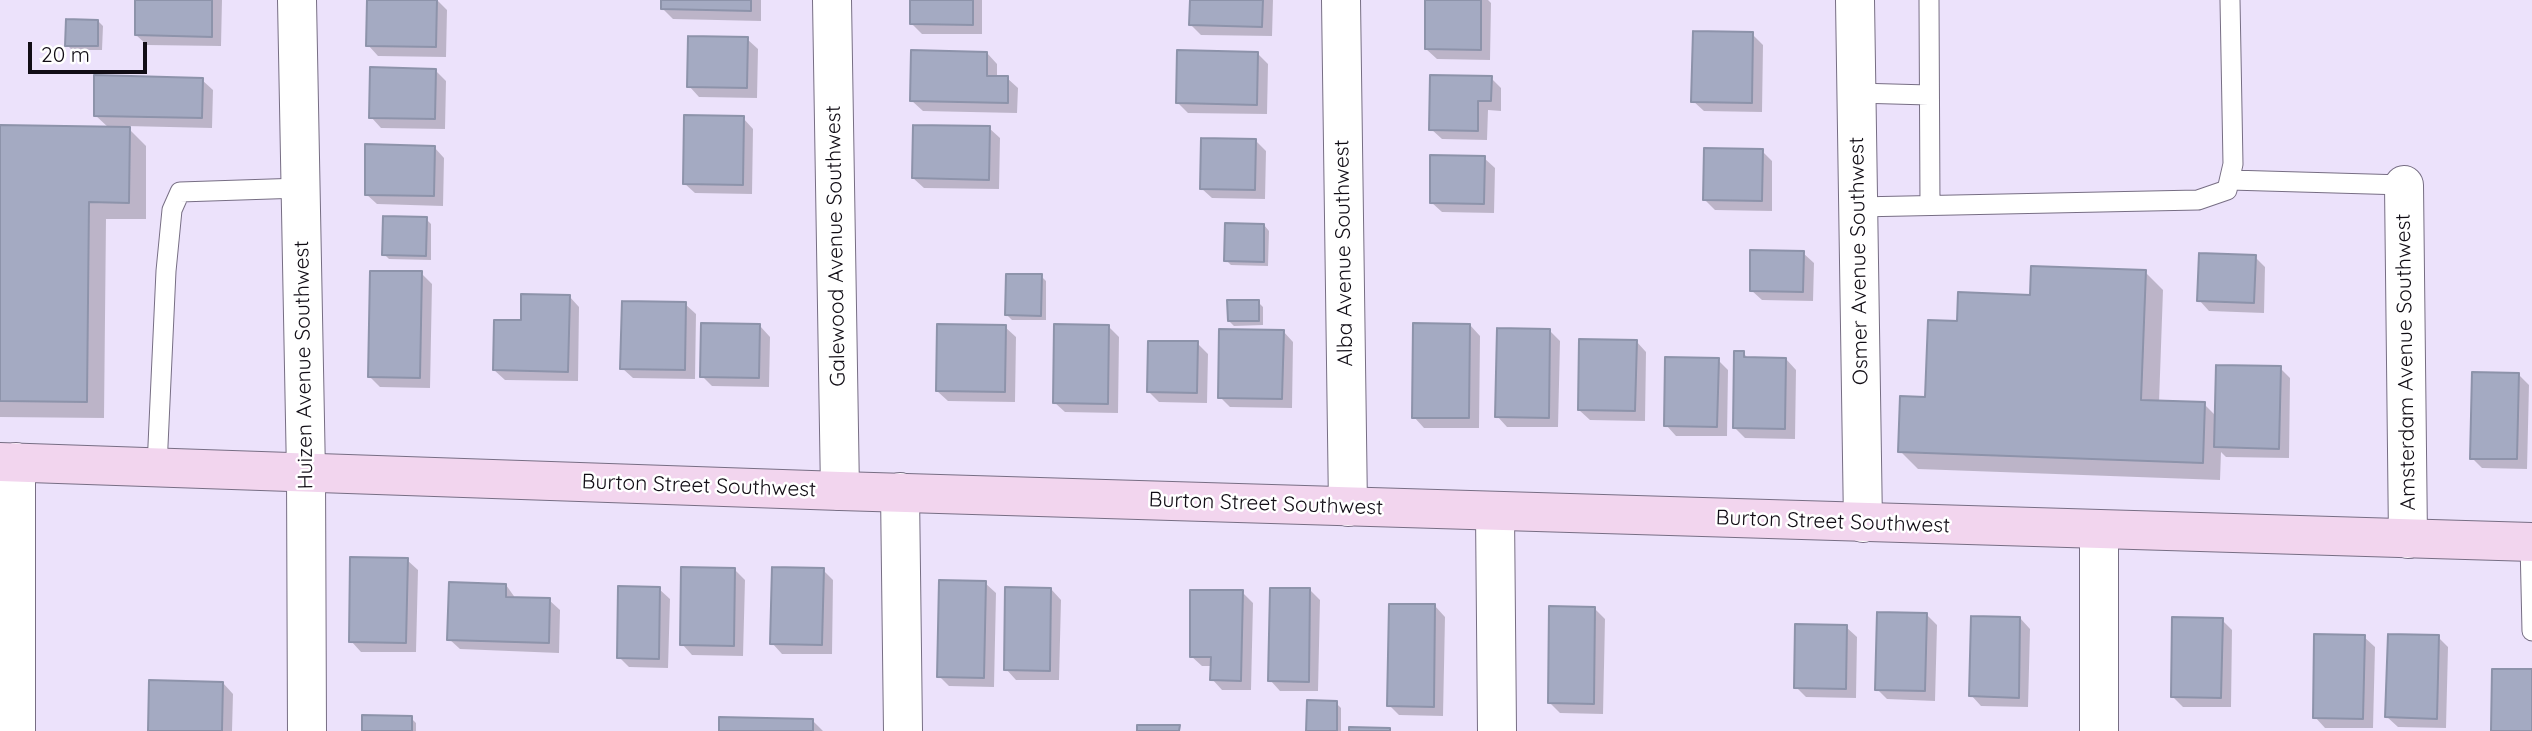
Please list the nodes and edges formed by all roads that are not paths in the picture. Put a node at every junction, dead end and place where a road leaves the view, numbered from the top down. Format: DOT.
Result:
graph roads {
  1 [pos="297,0"];
  2 [pos="832,0"];
  3 [pos="1341,0"];
  4 [pos="1855,0"];
  5 [pos="1929,0"];
  6 [pos="2230,0"];
  7 [pos="1856,93"];
  8 [pos="1929,95"];
  9 [pos="2230,180"];
  10 [pos="2404,185"];
  11 [pos="301,188"];
  12 [pos="1930,205"];
  13 [pos="1858,207"];
  14 [pos="8,462"];
  15 [pos="157,467"];
  16 [pos="306,472"];
  17 [pos="840,491"];
  18 [pos="900,492"];
  19 [pos="1348,507"];
  20 [pos="1496,512"];
  21 [pos="1863,523"];
  22 [pos="2099,531"];
  23 [pos="2408,539"];
  24 [pos="2531,542"];
  25 [pos="2532,631"];
  26 [pos="16,731"];
  27 [pos="307,731"];
  28 [pos="903,731"];
  29 [pos="1497,731"];
  30 [pos="2099,731"];
  1 -- 11 [label="street, Huizen Avenue Southwest"];
  2 -- 17 [label="street, Galewood Avenue Southwest"];
  3 -- 19 [label="street, Alba Avenue Southwest"];
  4 -- 7 [label="street, Osmer Avenue Southwest"];
  5 -- 8 [label="lane"];
  6 -- 9 [label="lane"];
  7 -- 8 [label="lane"];
  7 -- 13 [label="street, Osmer Avenue Southwest"];
  8 -- 12 [label="lane"];
  9 -- 10 [label="lane"];
  9 -- 12 [label="lane"];
  10 -- 23 [label="street, Amsterdam Avenue Southwest"];
  11 -- 15 [label="lane"];
  11 -- 16 [label="street, Huizen Avenue Southwest"];
  12 -- 13 [label="lane"];
  13 -- 21 [label="street, Osmer Avenue Southwest"];
  14 -- 15 [label="main road, Burton Street Southwest"];
  14 -- 26 [label="street"];
  15 -- 16 [label="main road, Burton Street Southwest"];
  16 -- 17 [label="main road, Burton Street Southwest"];
  16 -- 27 [label="street, Huizen Avenue Southwest"];
  17 -- 18 [label="main road, Burton Street Southwest"];
  18 -- 19 [label="main road, Burton Street Southwest"];
  18 -- 28 [label="street"];
  19 -- 20 [label="main road, Burton Street Southwest"];
  20 -- 21 [label="main road, Burton Street Southwest"];
  20 -- 29 [label="street"];
  21 -- 22 [label="main road, Burton Street Southwest"];
  22 -- 23 [label="main road, Burton Street Southwest"];
  22 -- 30 [label="street"];
  23 -- 24 [label="main road, Burton Street Southwest"];
  24 -- 25 [label="lane"];
}
